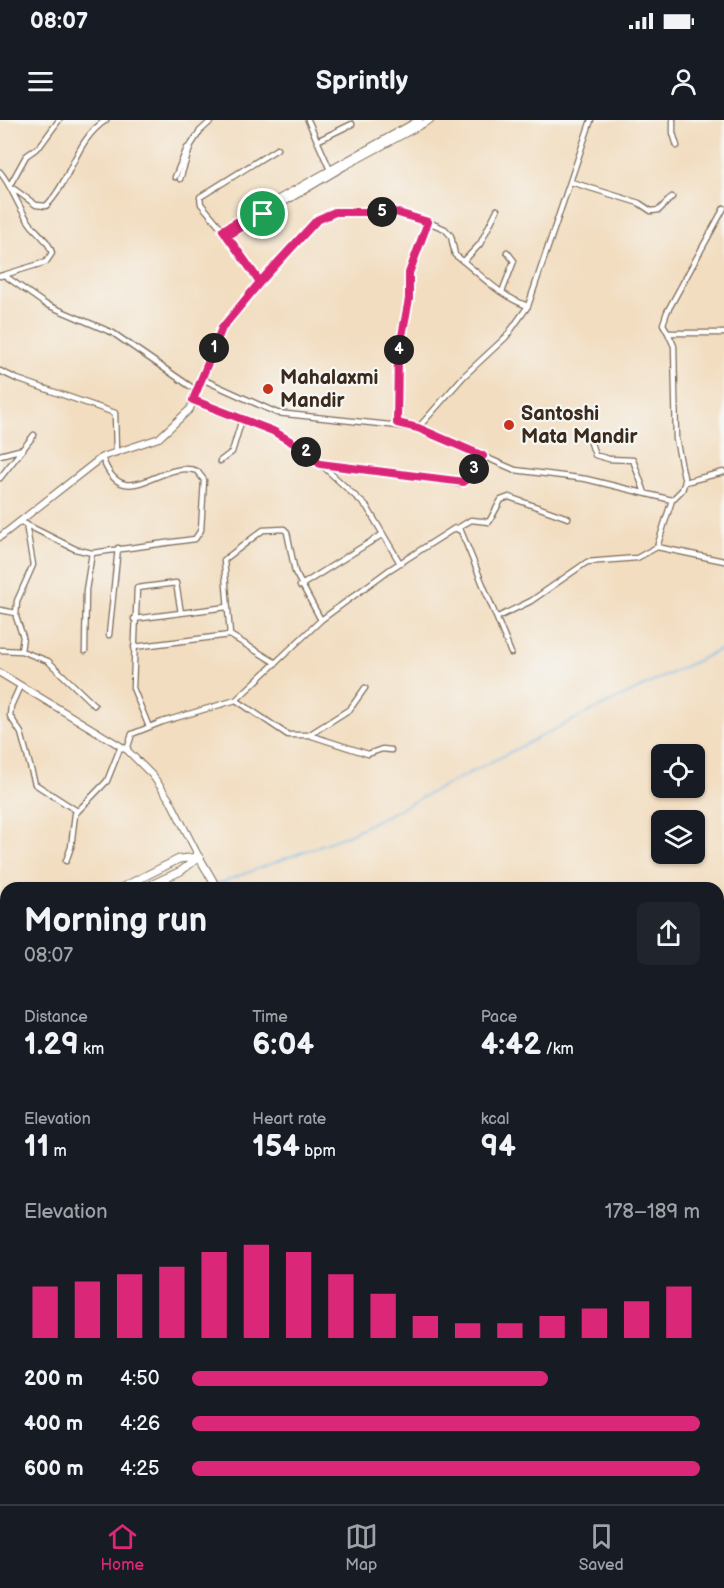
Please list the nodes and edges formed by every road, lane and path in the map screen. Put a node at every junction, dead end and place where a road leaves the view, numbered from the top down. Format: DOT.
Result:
graph roads {
  1 [pos="59,120"];
  2 [pos="106,120"];
  3 [pos="212,120"];
  4 [pos="308,120"];
  5 [pos="419,120"];
  6 [pos="430,120"];
  7 [pos="591,120"];
  8 [pos="673,120"];
  9 [pos="352,123"];
  10 [pos="409,125"];
  11 [pos="317,141"];
  12 [pos="677,146"];
  13 [pos="277,149"];
  14 [pos="331,171"];
  15 [pos="0,172"];
  16 [pos="177,178"];
  17 [pos="571,182"];
  18 [pos="12,187"];
  19 [pos="672,197"];
  20 [pos="724,207"];
  21 [pos="496,210"];
  22 [pos="428,222"];
  23 [pos="225,233"];
  24 [pos="507,252"];
  25 [pos="464,261"];
  26 [pos="2,276"];
  27 [pos="260,282"];
  28 [pos="502,292"];
  29 [pos="528,306"];
  30 [pos="668,333"];
  31 [pos="724,333"];
  32 [pos="0,370"];
  33 [pos="202,379"];
  34 [pos="197,391"];
  35 [pos="193,400"];
  36 [pos="242,419"];
  37 [pos="397,423"];
  38 [pos="418,428"];
  39 [pos="34,435"];
  40 [pos="589,437"];
  41 [pos="24,449"];
  42 [pos="116,453"];
  43 [pos="0,455"];
  44 [pos="483,456"];
  45 [pos="102,457"];
  46 [pos="220,461"];
  47 [pos="320,464"];
  48 [pos="724,472"];
  49 [pos="0,478"];
  50 [pos="685,483"];
  51 [pos="645,494"];
  52 [pos="672,500"];
  53 [pos="568,518"];
  54 [pos="23,523"];
  55 [pos="458,528"];
  56 [pos="383,534"];
  57 [pos="0,537"];
  58 [pos="657,547"];
  59 [pos="118,548"];
  60 [pos="92,553"];
  61 [pos="724,561"];
  62 [pos="400,563"];
  63 [pos="300,586"];
  64 [pos="227,607"];
  65 [pos="0,610"];
  66 [pos="16,613"];
  67 [pos="181,613"];
  68 [pos="498,617"];
  69 [pos="134,619"];
  70 [pos="321,620"];
  71 [pos="109,635"];
  72 [pos="230,635"];
  73 [pos="134,647"];
  74 [pos="0,650"];
  75 [pos="21,651"];
  76 [pos="85,651"];
  77 [pos="511,653"];
  78 [pos="276,663"];
  79 [pos="0,674"];
  80 [pos="20,686"];
  81 [pos="365,688"];
  82 [pos="236,700"];
  83 [pos="94,705"];
  84 [pos="150,727"];
  85 [pos="309,735"];
  86 [pos="124,748"];
  87 [pos="391,750"];
  88 [pos="77,811"];
  89 [pos="199,857"];
  90 [pos="66,861"];
  91 [pos="133,882"];
  92 [pos="157,882"];
  93 [pos="214,882"];
  1 -- 18 [label="street"];
  2 -- 18 [label="street"];
  3 -- 16 [label="street"];
  4 -- 11 [label="street"];
  5 -- 10 [label="street"];
  6 -- 10 [label="street"];
  7 -- 17 [label="street"];
  8 -- 12 [label="street"];
  9 -- 11 [label="street"];
  10 -- 14 [label="street"];
  11 -- 14 [label="street"];
  13 -- 23 [label="street"];
  14 -- 23 [label="street"];
  15 -- 18 [label="street"];
  17 -- 19 [label="street"];
  17 -- 29 [label="street"];
  18 -- 26 [label="street"];
  20 -- 30 [label="street"];
  21 -- 25 [label="street"];
  22 -- 25 [label="street"];
  22 -- 27 [label="street"];
  22 -- 37 [label="street"];
  23 -- 27 [label="street"];
  24 -- 28 [label="street"];
  25 -- 28 [label="street"];
  26 -- 34 [label="street"];
  27 -- 33 [label="street"];
  28 -- 29 [label="street"];
  29 -- 38 [label="street"];
  30 -- 31 [label="street"];
  30 -- 50 [label="street"];
  32 -- 42 [label="street"];
  33 -- 34 [label="street"];
  33 -- 37 [label="street"];
  34 -- 35 [label="street"];
  35 -- 36 [label="street"];
  35 -- 42 [label="street"];
  36 -- 46 [label="street"];
  36 -- 47 [label="street"];
  37 -- 38 [label="street"];
  38 -- 44 [label="street"];
  39 -- 41 [label="street"];
  40 -- 51 [label="street"];
  41 -- 43 [label="street"];
  41 -- 49 [label="street"];
  42 -- 45 [label="street"];
  44 -- 47 [label="street"];
  44 -- 51 [label="street"];
  45 -- 54 [label="street"];
  45 -- 59 [label="street"];
  47 -- 56 [label="street"];
  48 -- 50 [label="street"];
  50 -- 52 [label="street"];
  51 -- 52 [label="street"];
  52 -- 58 [label="street"];
  53 -- 55 [label="street"];
  54 -- 57 [label="street"];
  54 -- 60 [label="street"];
  54 -- 66 [label="street"];
  55 -- 62 [label="street"];
  55 -- 68 [label="street"];
  56 -- 62 [label="street"];
  56 -- 63 [label="street"];
  58 -- 61 [label="street"];
  58 -- 68 [label="street"];
  59 -- 60 [label="street"];
  59 -- 71 [label="street"];
  60 -- 76 [label="street"];
  62 -- 70 [label="street"];
  63 -- 64 [label="street"];
  63 -- 70 [label="street"];
  64 -- 67 [label="street"];
  64 -- 72 [label="street"];
  65 -- 66 [label="street"];
  66 -- 75 [label="street"];
  67 -- 69 [label="street"];
  67 -- 69 [label="street"];
  68 -- 77 [label="street"];
  69 -- 73 [label="street"];
  70 -- 78 [label="street"];
  72 -- 73 [label="street"];
  72 -- 78 [label="street"];
  73 -- 84 [label="street"];
  74 -- 75 [label="street"];
  75 -- 83 [label="street"];
  78 -- 82 [label="street"];
  79 -- 80 [label="street"];
  80 -- 86 [label="street"];
  80 -- 88 [label="street"];
  81 -- 85 [label="street"];
  82 -- 84 [label="street"];
  82 -- 85 [label="street"];
  84 -- 86 [label="street"];
  85 -- 87 [label="street"];
  86 -- 88 [label="street"];
  86 -- 89 [label="street"];
  88 -- 90 [label="street"];
  89 -- 91 [label="main road"];
  89 -- 92 [label="main road"];
  89 -- 93 [label="main road"];
}
